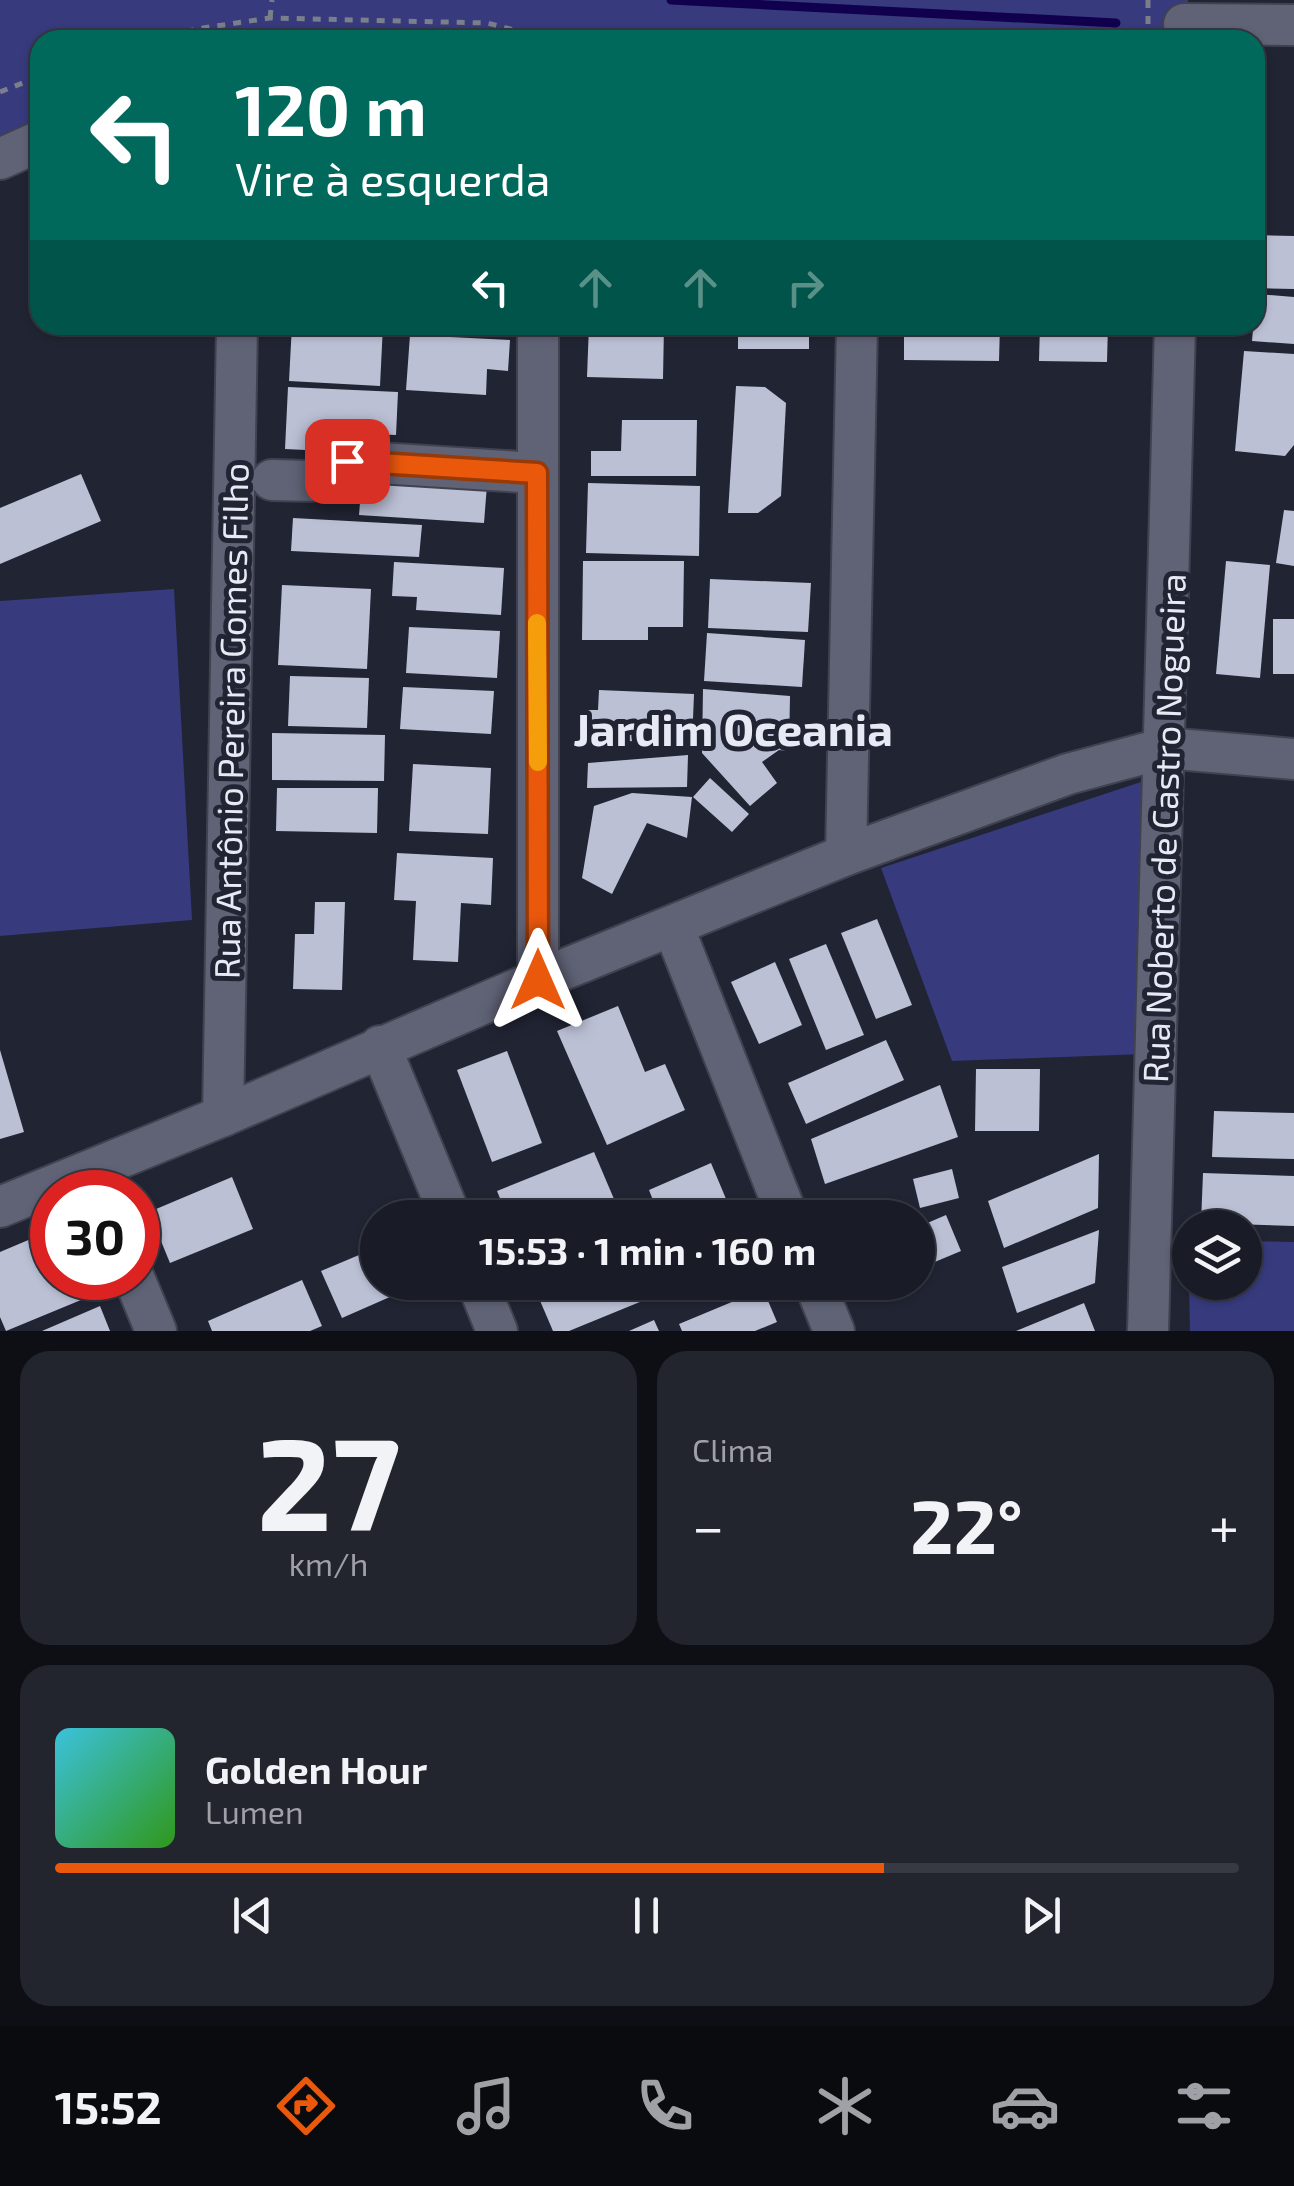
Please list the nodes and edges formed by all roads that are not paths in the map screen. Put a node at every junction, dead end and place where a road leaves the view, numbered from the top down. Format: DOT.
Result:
graph roads {
  1 [pos="1185,21"];
  2 [pos="1294,26"];
  3 [pos="30,146"];
  4 [pos="0,159"];
  5 [pos="237,335"];
  6 [pos="538,335"];
  7 [pos="857,335"];
  8 [pos="1176,335"];
  9 [pos="537,473"];
  10 [pos="272,480"];
  11 [pos="1166,748"];
  12 [pos="1294,758"];
  13 [pos="846,855"];
  14 [pos="672,926"];
  15 [pos="538,980"];
  16 [pos="380,1046"];
  17 [pos="223,1116"];
  18 [pos="117,1170"];
  19 [pos="30,1200"];
  20 [pos="443,1200"];
  21 [pos="781,1200"];
  22 [pos="0,1208"];
  23 [pos="143,1300"];
  24 [pos="484,1300"];
  25 [pos="821,1300"];
  26 [pos="156,1331"];
  27 [pos="497,1331"];
  28 [pos="834,1331"];
  29 [pos="1148,1331"];
  1 -- 2 [label="street"];
  3 -- 4 [label="street"];
  5 -- 17 [label="street, Rua Antônio Pereira Gomes Filho"];
  6 -- 9 [label="street"];
  7 -- 13 [label="street"];
  8 -- 11 [label="street, Rua Noberto de Castro Nogueira"];
  9 -- 10 [label="street"];
  9 -- 15 [label="street"];
  11 -- 12 [label="street"];
  11 -- 13 [label="street"];
  11 -- 29 [label="street, Rua Noberto de Castro Nogueira"];
  13 -- 14 [label="street"];
  14 -- 15 [label="street"];
  14 -- 21 [label="street"];
  15 -- 16 [label="street"];
  16 -- 17 [label="street"];
  16 -- 20 [label="street"];
  17 -- 18 [label="street"];
  19 -- 22 [label="street"];
  23 -- 26 [label="street"];
  24 -- 27 [label="street"];
  25 -- 28 [label="street"];
}
